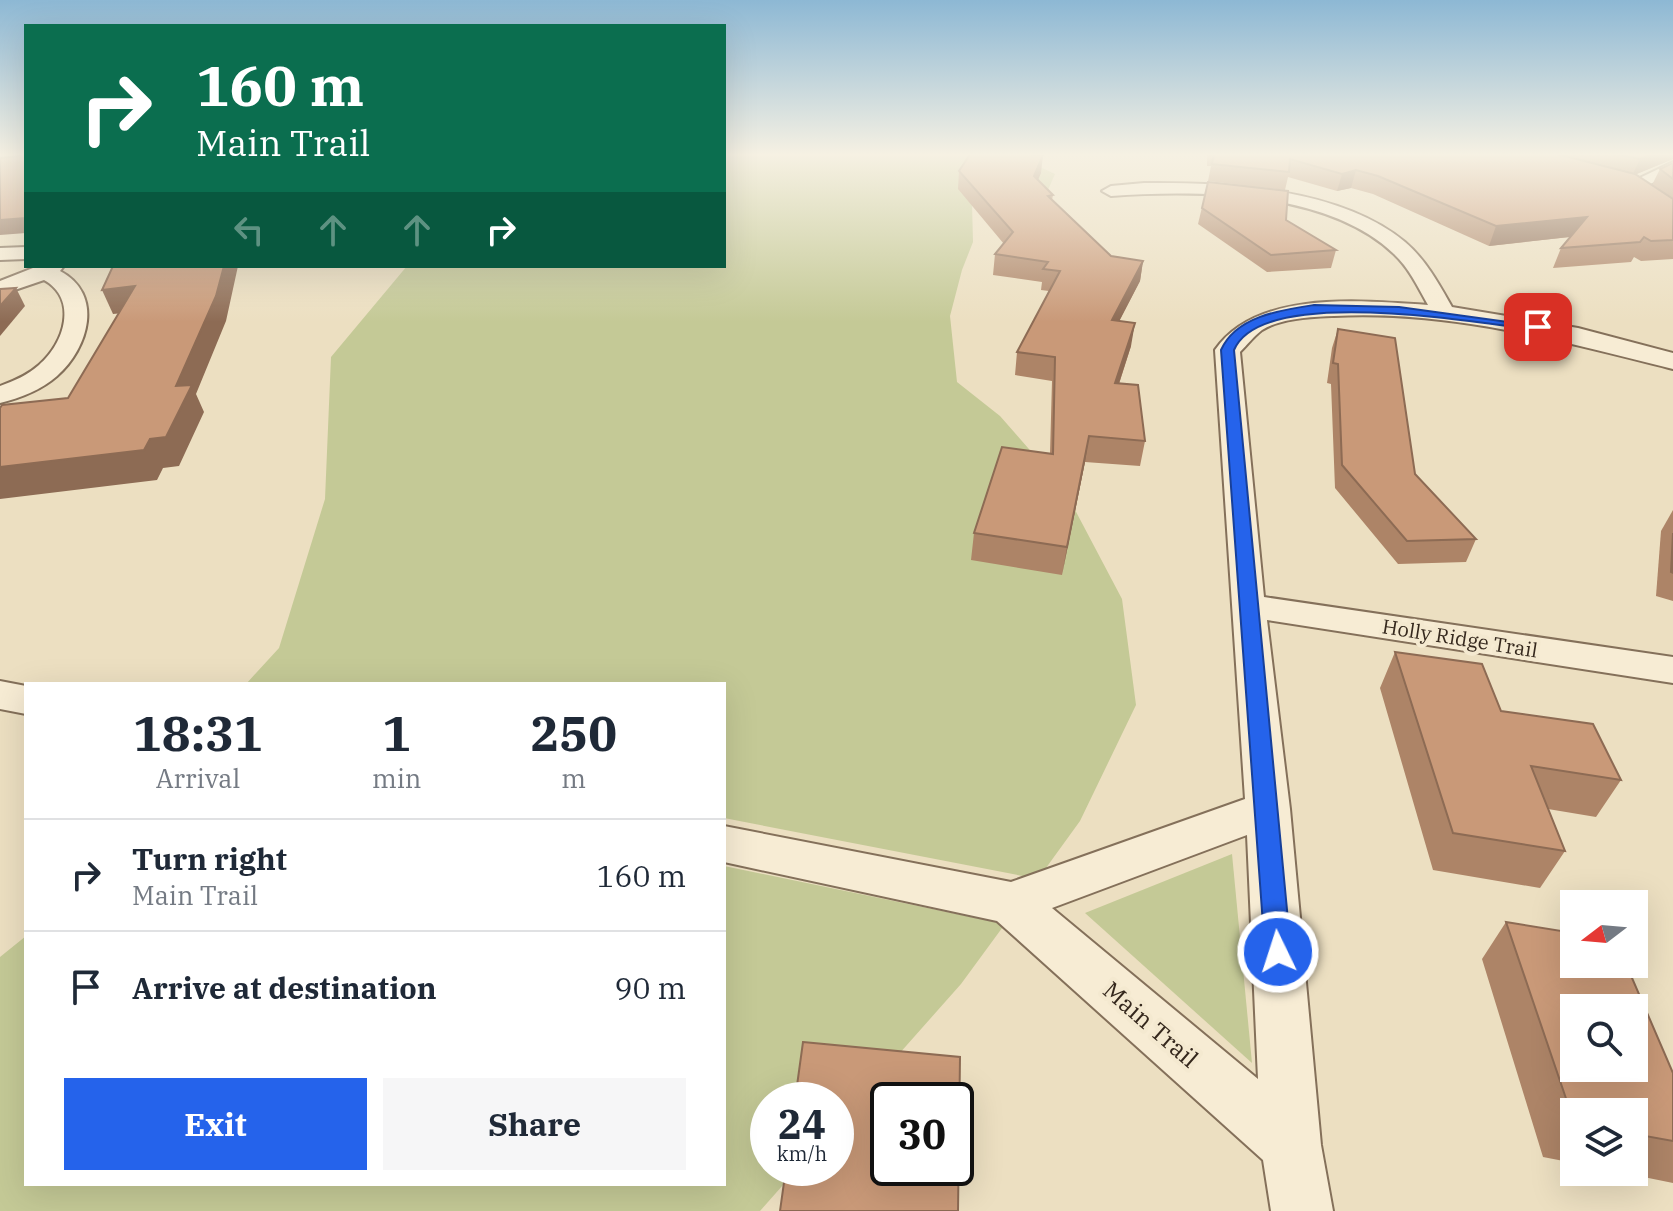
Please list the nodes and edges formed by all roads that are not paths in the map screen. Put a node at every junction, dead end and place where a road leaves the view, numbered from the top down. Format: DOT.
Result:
graph roads {
  1 [pos="1320,210"];
  2 [pos="24,253"];
  3 [pos="0,254"];
  4 [pos="50,269"];
  5 [pos="0,288"];
  6 [pos="1444,314"];
  7 [pos="1673,361"];
  8 [pos="0,395"];
  9 [pos="1247,606"];
  10 [pos="1673,670"];
  11 [pos="0,695"];
  12 [pos="24,700"];
  13 [pos="1268,809"];
  14 [pos="726,844"];
  15 [pos="1011,903"];
  16 [pos="1291,1145"];
  17 [pos="1302,1211"];
  1 -- 6 [label="street"];
  2 -- 3 [label="street"];
  4 -- 5 [label="street"];
  4 -- 8 [label="street"];
  6 -- 7 [label="street"];
  6 -- 9 [label="street"];
  9 -- 10 [label="street, Holly Ridge Trail"];
  9 -- 13 [label="street"];
  11 -- 12 [label="street"];
  13 -- 15 [label="street"];
  13 -- 16 [label="street"];
  14 -- 15 [label="street, Main Trail"];
  15 -- 16 [label="street, Main Trail"];
  16 -- 17 [label="street"];
}
